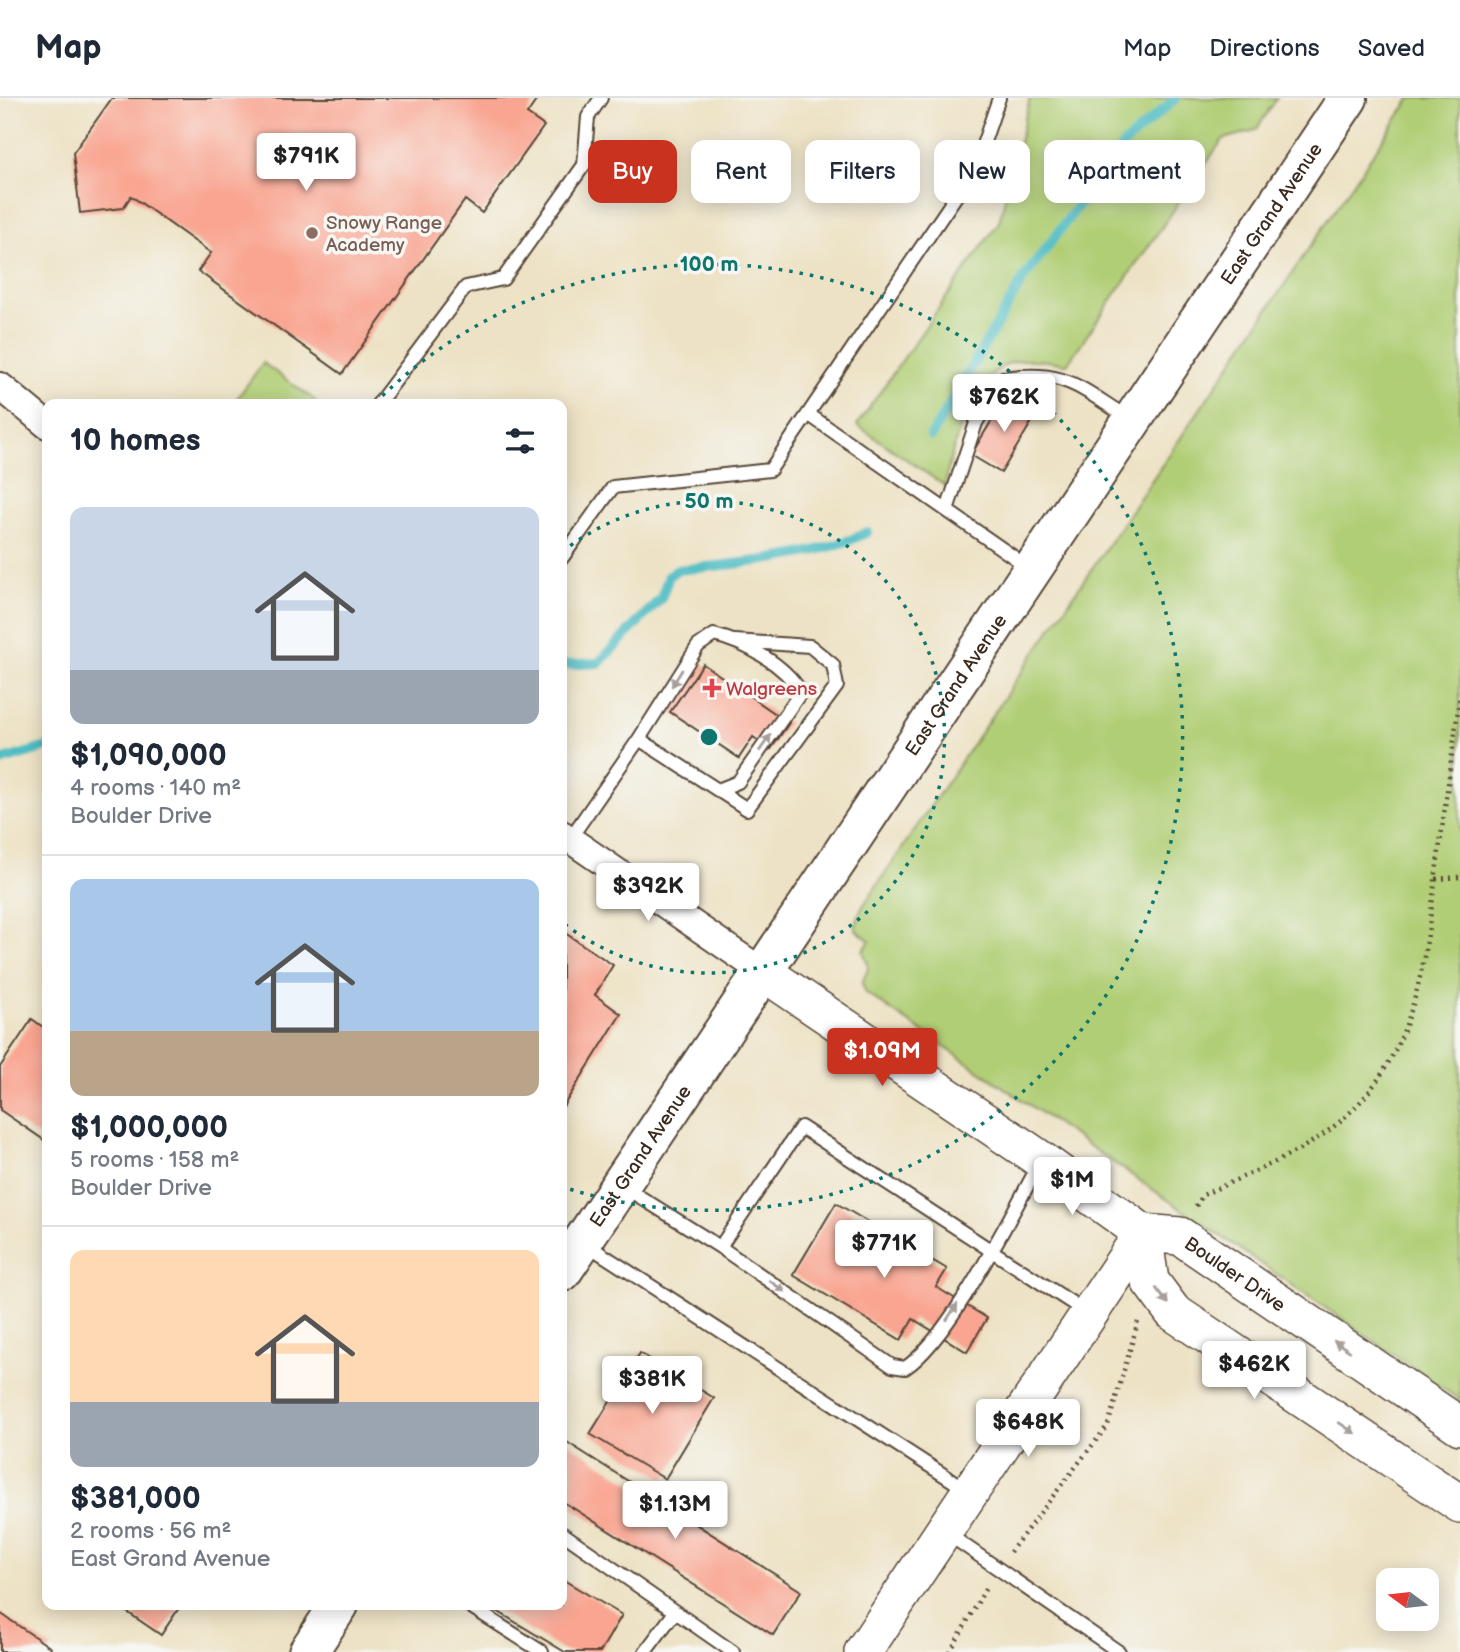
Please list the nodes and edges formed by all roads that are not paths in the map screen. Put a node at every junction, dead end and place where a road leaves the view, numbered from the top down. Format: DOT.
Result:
graph roads {
  1 [pos="601,98"];
  2 [pos="999,98"];
  3 [pos="1348,98"];
  4 [pos="0,386"];
  5 [pos="382,399"];
  6 [pos="808,414"];
  7 [pos="1132,420"];
  8 [pos="42,421"];
  9 [pos="947,510"];
  10 [pos="567,551"];
  11 [pos="1032,569"];
  12 [pos="735,641"];
  13 [pos="639,739"];
  14 [pos="718,790"];
  15 [pos="567,834"];
  16 [pos="567,838"];
  17 [pos="762,972"];
  18 [pos="1042,1160"];
  19 [pos="620,1184"];
  20 [pos="1143,1233"];
  21 [pos="720,1247"];
  22 [pos="990,1249"];
  23 [pos="572,1257"];
  24 [pos="1089,1314"];
  25 [pos="1460,1426"];
  26 [pos="971,1492"];
  27 [pos="1460,1504"];
  28 [pos="945,1531"];
  29 [pos="567,1536"];
  30 [pos="336,1610"];
  31 [pos="476,1610"];
  32 [pos="676,1612"];
  33 [pos="308,1652"];
  34 [pos="542,1652"];
  35 [pos="645,1652"];
  36 [pos="733,1652"];
  37 [pos="863,1652"];
  38 [pos="1119,1652"];
  1 -- 5 [label="lane"];
  2 -- 6 [label="lane"];
  3 -- 7 [label="main road, East Grand Avenue"];
  4 -- 8 [label="street"];
  6 -- 9 [label="lane"];
  6 -- 10 [label="lane"];
  7 -- 9 [label="lane"];
  7 -- 11 [label="main road, East Grand Avenue"];
  9 -- 11 [label="lane"];
  11 -- 17 [label="main road, East Grand Avenue"];
  12 -- 13 [label="lane, one-way"];
  14 -- 12 [label="lane, one-way"];
  12 -- 14 [label="lane"];
  13 -- 14 [label="lane"];
  13 -- 15 [label="lane"];
  16 -- 17 [label="street"];
  17 -- 18 [label="street"];
  17 -- 19 [label="main road, East Grand Avenue"];
  18 -- 20 [label="street"];
  18 -- 22 [label="lane"];
  19 -- 21 [label="lane"];
  19 -- 23 [label="main road, East Grand Avenue"];
  20 -- 24 [label="street"];
  25 -- 20 [label="street, Boulder Drive, one-way"];
  20 -- 27 [label="street, one-way"];
  21 -- 22 [label="lane"];
  21 -- 22 [label="lane, one-way"];
  22 -- 24 [label="lane"];
  23 -- 26 [label="lane"];
  24 -- 26 [label="street"];
  26 -- 28 [label="street"];
  28 -- 37 [label="street"];
  28 -- 38 [label="lane"];
  29 -- 32 [label="lane"];
  30 -- 33 [label="main road"];
  31 -- 34 [label="lane"];
  32 -- 35 [label="lane"];
  32 -- 36 [label="lane"];
}
